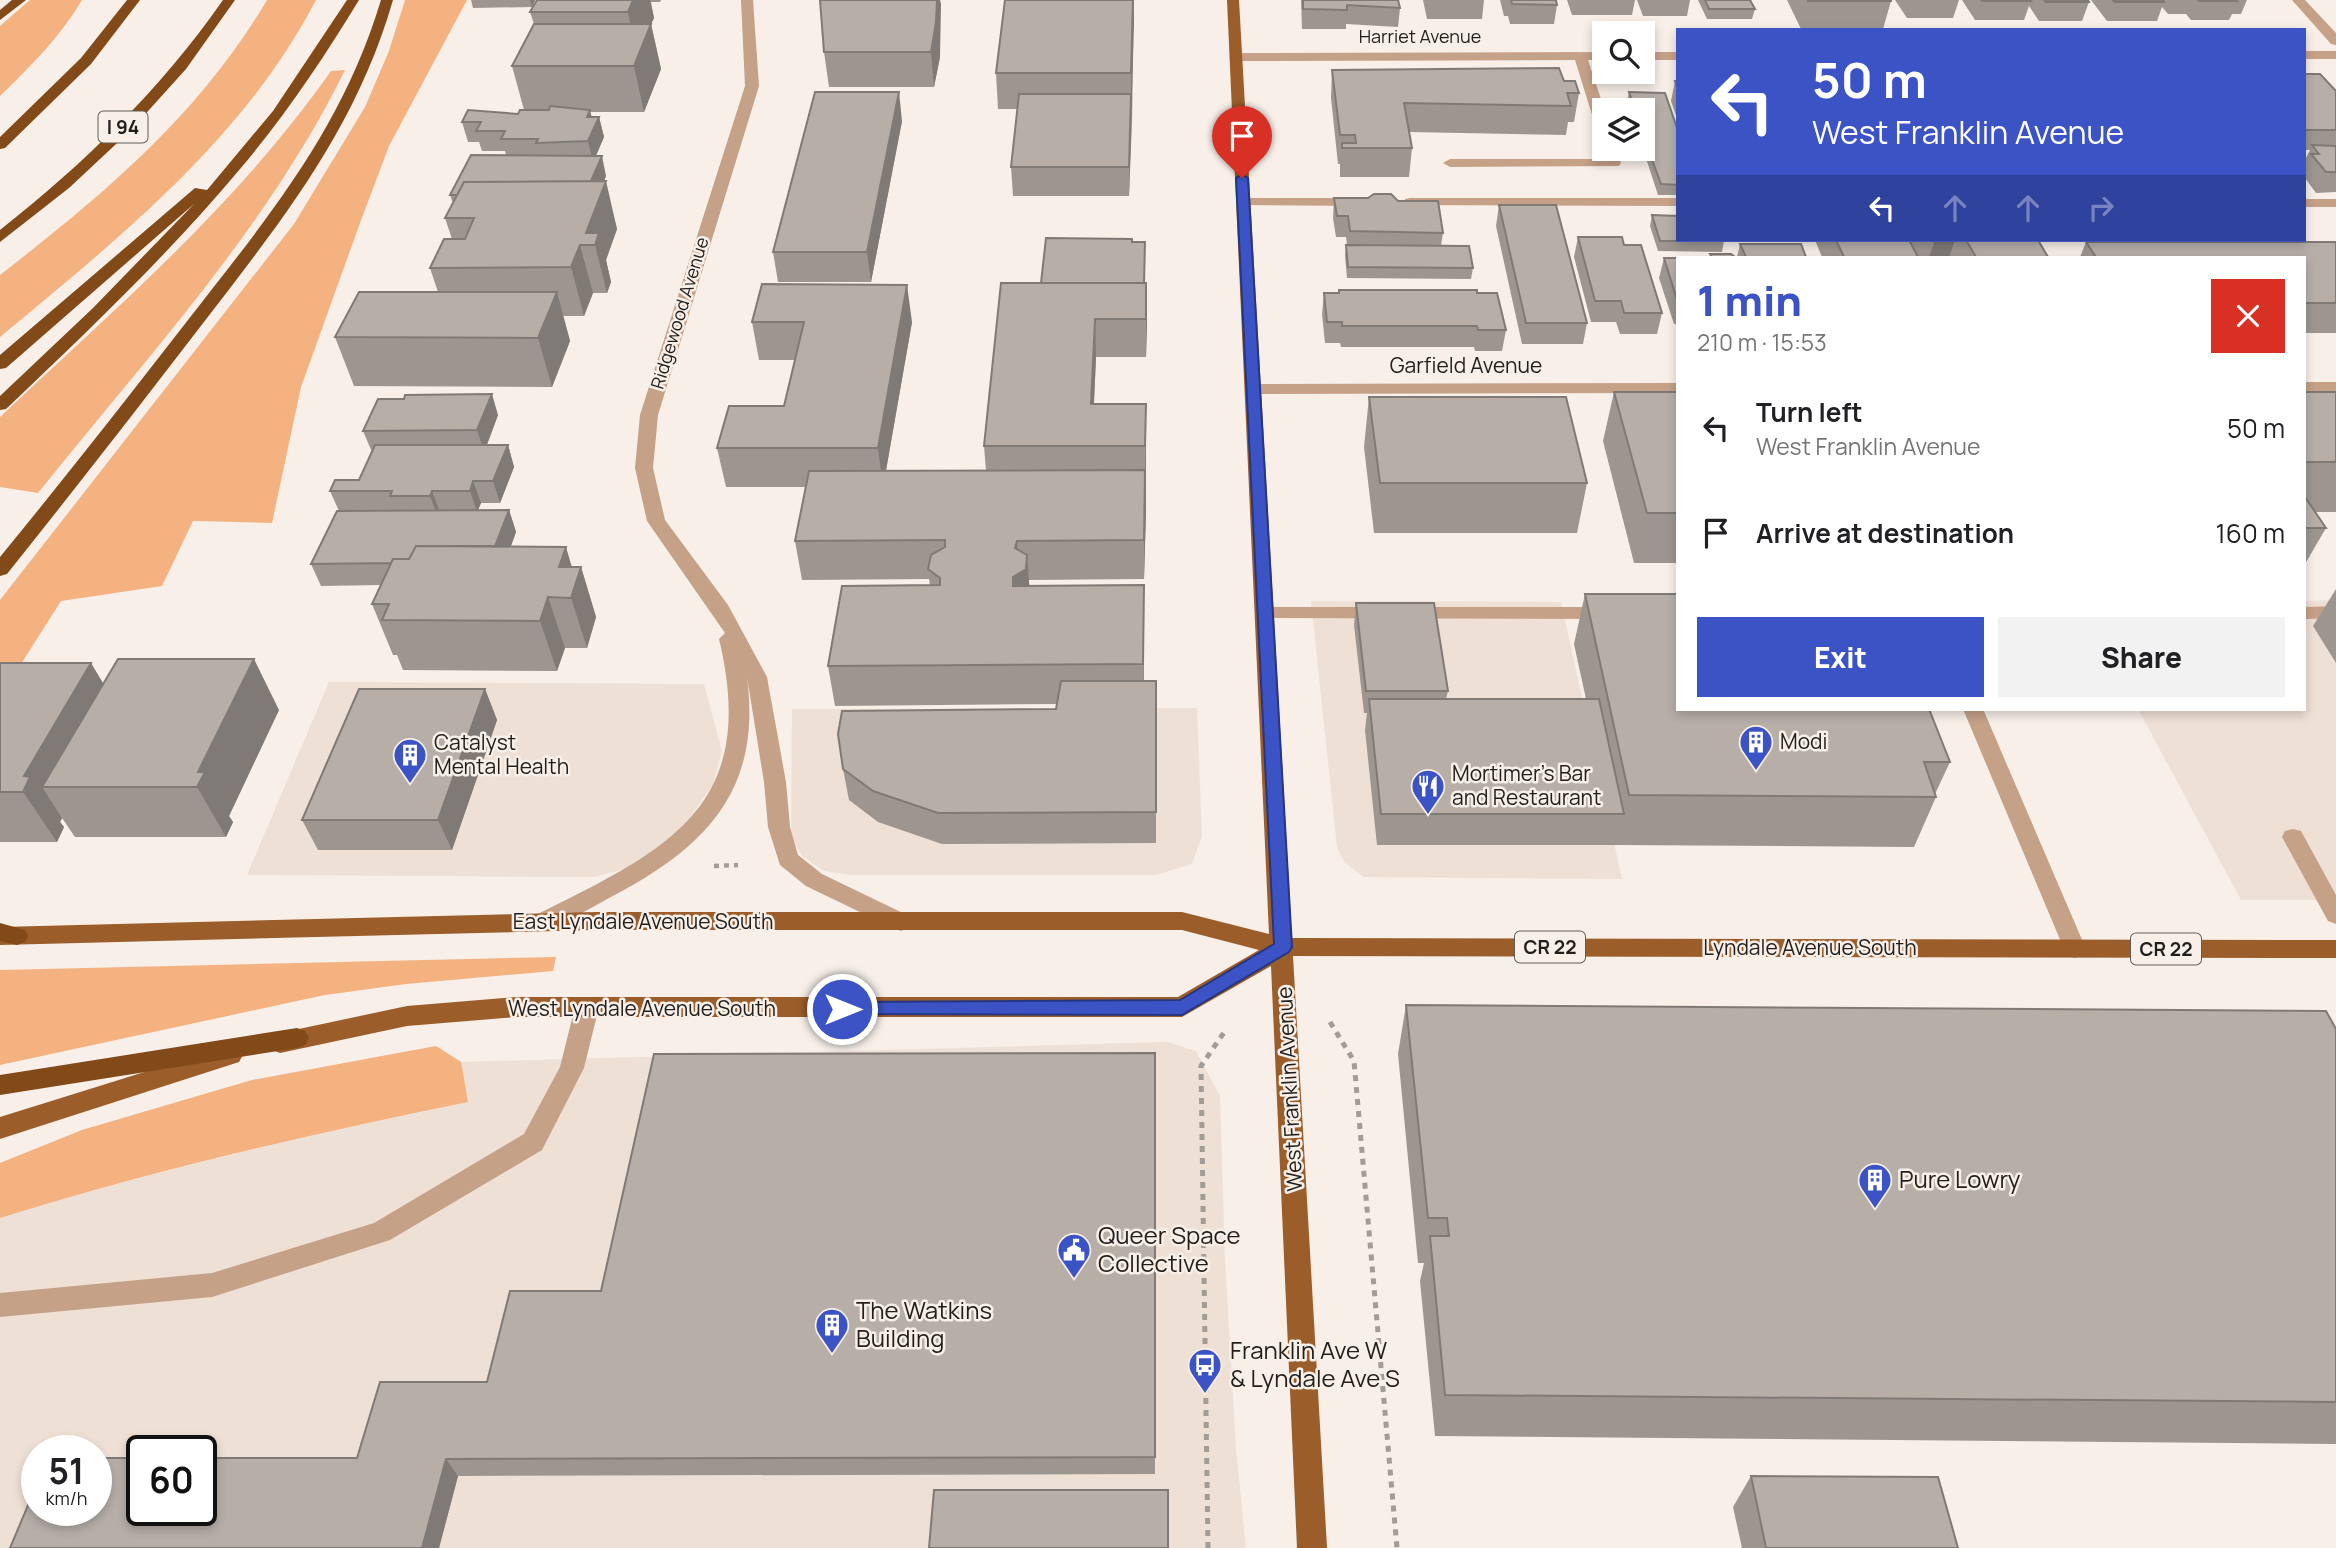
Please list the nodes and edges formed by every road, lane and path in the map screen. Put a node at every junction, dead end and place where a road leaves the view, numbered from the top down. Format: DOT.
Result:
graph roads {
  1 [pos="20,0"];
  2 [pos="134,0"];
  3 [pos="229,0"];
  4 [pos="353,0"];
  5 [pos="387,0"];
  6 [pos="747,0"];
  7 [pos="1233,0"];
  8 [pos="2298,0"];
  9 [pos="0,16"];
  10 [pos="2336,41"];
  11 [pos="2306,55"];
  12 [pos="2336,55"];
  13 [pos="1580,56"];
  14 [pos="1592,56"];
  15 [pos="1655,56"];
  16 [pos="1676,56"];
  17 [pos="1236,57"];
  18 [pos="301,81"];
  19 [pos="1593,98"];
  20 [pos="0,145"];
  21 [pos="1613,161"];
  22 [pos="1450,163"];
  23 [pos="1243,202"];
  24 [pos="1676,202"];
  25 [pos="2306,203"];
  26 [pos="2336,203"];
  27 [pos="0,237"];
  28 [pos="0,364"];
  29 [pos="2306,387"];
  30 [pos="2336,387"];
  31 [pos="1676,388"];
  32 [pos="1253,390"];
  33 [pos="0,405"];
  34 [pos="0,570"];
  35 [pos="720,610"];
  36 [pos="2306,612"];
  37 [pos="2336,612"];
  38 [pos="1626,613"];
  39 [pos="1265,614"];
  40 [pos="1974,711"];
  41 [pos="2293,837"];
  42 [pos="2336,915"];
  43 [pos="542,922"];
  44 [pos="901,922"];
  45 [pos="6,935"];
  46 [pos="1283,947"];
  47 [pos="2075,949"];
  48 [pos="2336,949"];
  49 [pos="587,1007"];
  50 [pos="1326,1015"];
  51 [pos="1231,1022"];
  52 [pos="297,1038"];
  53 [pos="0,1085"];
  54 [pos="0,1128"];
  55 [pos="0,1305"];
  56 [pos="1208,1548"];
  57 [pos="1312,1548"];
  58 [pos="1397,1548"];
  1 -- 9 [label="highway"];
  2 -- 20 [label="highway"];
  3 -- 27 [label="highway, I 94"];
  4 -- 18 [label="highway"];
  5 -- 34 [label="highway"];
  6 -- 35 [label="street, Ridgewood Avenue"];
  7 -- 17 [label="main road, West Franklin Avenue"];
  8 -- 10 [label="street"];
  11 -- 12 [label="street"];
  13 -- 14 [label="street, Harriet Avenue"];
  13 -- 17 [label="street, Harriet Avenue"];
  13 -- 19 [label="street"];
  15 -- 16 [label="street"];
  17 -- 23 [label="main road, West Franklin Avenue"];
  18 -- 28 [label="highway"];
  18 -- 33 [label="highway"];
  21 -- 22 [label="street"];
  23 -- 24 [label="street"];
  23 -- 32 [label="main road, West Franklin Avenue"];
  25 -- 26 [label="street"];
  29 -- 30 [label="street"];
  31 -- 32 [label="street, Garfield Avenue"];
  32 -- 39 [label="main road, West Franklin Avenue"];
  35 -- 43 [label="street, Ridgewood Avenue"];
  35 -- 44 [label="street, Ridgewood Avenue"];
  36 -- 37 [label="street"];
  38 -- 39 [label="street"];
  39 -- 46 [label="main road, West Franklin Avenue"];
  40 -- 47 [label="street"];
  41 -- 42 [label="street"];
  43 -- 44 [label="main road, East Lyndale Avenue South"];
  43 -- 45 [label="main road, East Lyndale Avenue South"];
  44 -- 46 [label="main road, East Lyndale Avenue South"];
  46 -- 47 [label="main road, Lyndale Avenue South / CR 22"];
  46 -- 49 [label="main road, West Lyndale Avenue South"];
  46 -- 57 [label="main road, West Franklin Avenue"];
  47 -- 48 [label="main road, Lyndale Avenue South / CR 22"];
  49 -- 52 [label="main road, West Lyndale Avenue South"];
  49 -- 55 [label="street"];
  50 -- 58 [label="path"];
  51 -- 56 [label="path"];
  52 -- 53 [label="highway"];
  52 -- 54 [label="main road, West Lyndale Avenue South"];
}
